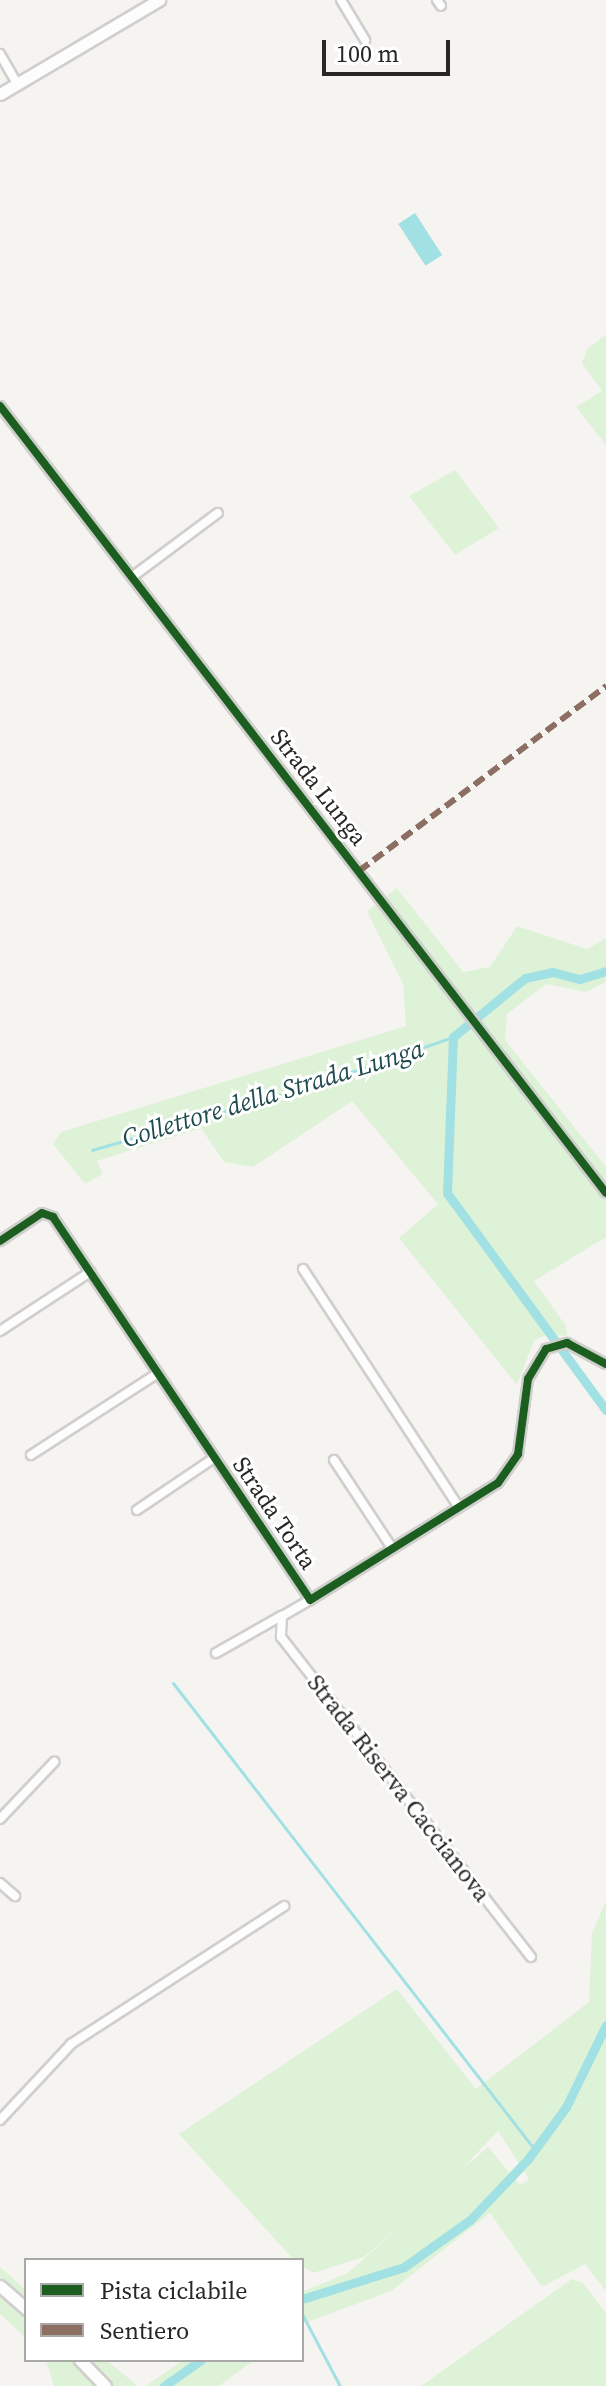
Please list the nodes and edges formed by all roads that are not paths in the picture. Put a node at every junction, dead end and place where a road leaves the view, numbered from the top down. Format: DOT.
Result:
graph roads {
  1 [pos="159,0"];
  2 [pos="341,0"];
  3 [pos="365,40"];
  4 [pos="0,54"];
  5 [pos="17,84"];
  6 [pos="0,94"];
  7 [pos="0,406"];
  8 [pos="218,513"];
  9 [pos="132,577"];
  10 [pos="606,1193"];
  11 [pos="0,1241"];
  12 [pos="303,1269"];
  13 [pos="90,1272"];
  14 [pos="0,1331"];
  15 [pos="606,1364"];
  16 [pos="158,1373"];
  17 [pos="31,1455"];
  18 [pos="214,1458"];
  19 [pos="334,1460"];
  20 [pos="458,1506"];
  21 [pos="137,1510"];
  22 [pos="392,1548"];
  23 [pos="310,1600"];
  24 [pos="282,1616"];
  25 [pos="216,1653"];
  26 [pos="54,1762"];
  27 [pos="0,1819"];
  28 [pos="0,1883"];
  29 [pos="15,1896"];
  30 [pos="284,1906"];
  31 [pos="531,1957"];
  32 [pos="0,2120"];
  33 [pos="0,2286"];
  34 [pos="24,2307"];
  35 [pos="82,2362"];
  36 [pos="105,2386"];
  1 -- 5 [label="street"];
  2 -- 3 [label="street"];
  4 -- 5 [label="street"];
  5 -- 6 [label="street"];
  7 -- 9 [label="street, Strada Lunga"];
  8 -- 9 [label="street"];
  9 -- 10 [label="street, Strada Lunga"];
  11 -- 13 [label="street, Strada Torta"];
  12 -- 20 [label="street"];
  13 -- 14 [label="street"];
  13 -- 16 [label="street, Strada Torta"];
  15 -- 20 [label="street, Strada Torta"];
  16 -- 17 [label="street"];
  16 -- 18 [label="street, Strada Torta"];
  18 -- 21 [label="street, Strada Torta"];
  18 -- 23 [label="street, Strada Torta"];
  19 -- 22 [label="street"];
  20 -- 22 [label="street, Strada Torta"];
  22 -- 23 [label="street, Strada Torta"];
  23 -- 24 [label="street"];
  24 -- 25 [label="street"];
  24 -- 31 [label="street, Strada Riserva Caccianova"];
  26 -- 27 [label="street"];
  28 -- 29 [label="street"];
  30 -- 32 [label="street"];
  33 -- 34 [label="street"];
  35 -- 36 [label="street"];
}
